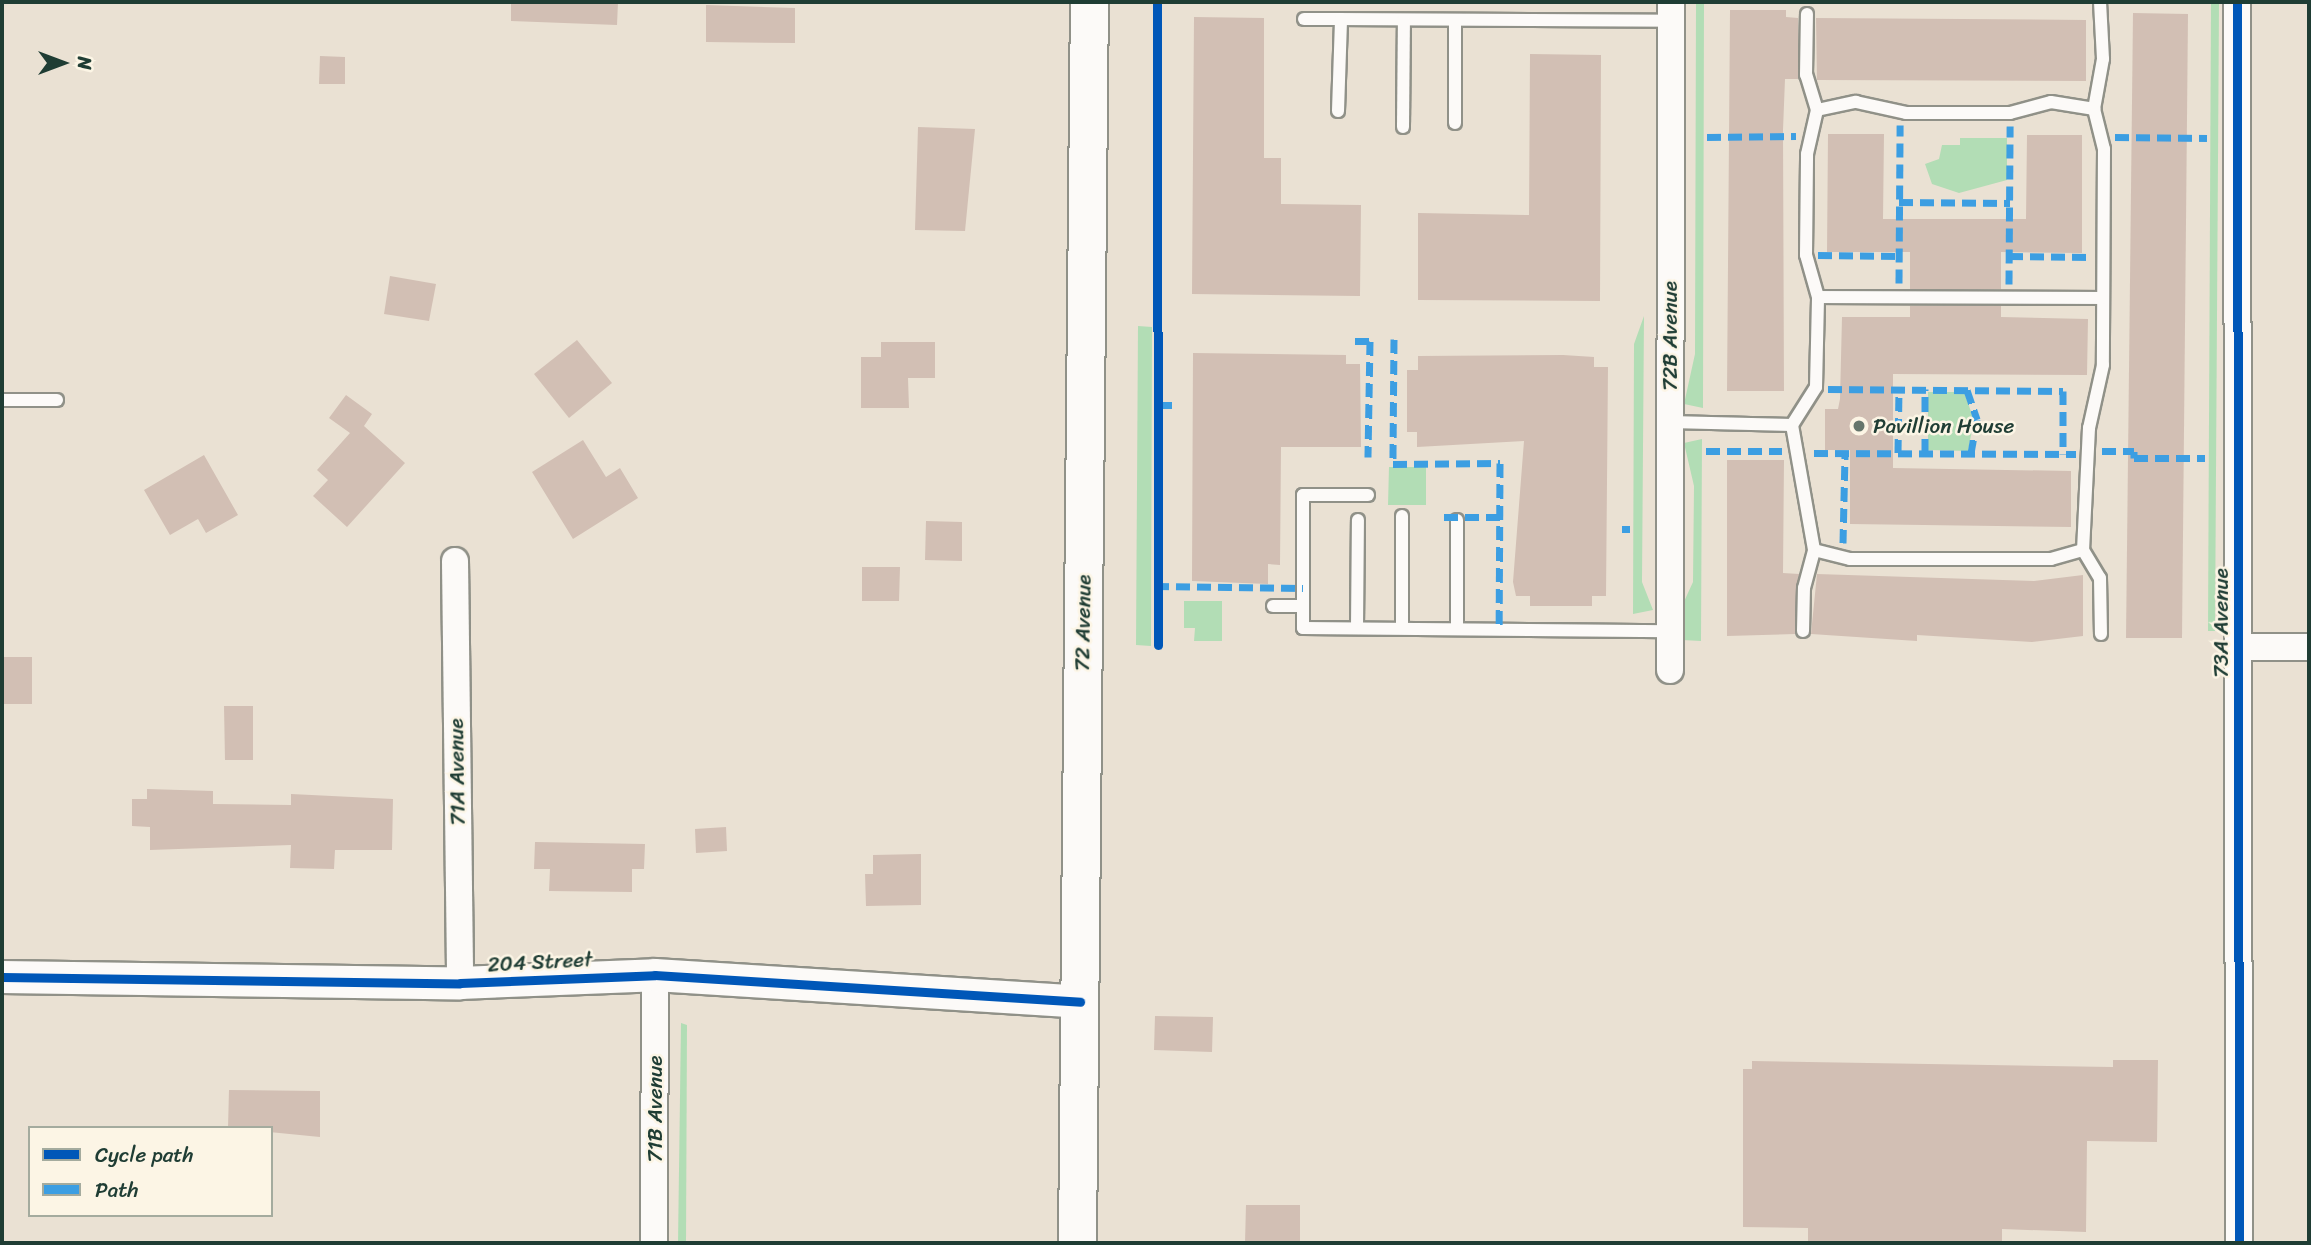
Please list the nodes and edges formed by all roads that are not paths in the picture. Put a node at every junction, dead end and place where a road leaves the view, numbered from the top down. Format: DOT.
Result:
graph roads {
  1 [pos="1089,2"];
  2 [pos="2100,2"];
  3 [pos="2237,2"];
  4 [pos="1671,11"];
  5 [pos="1807,14"];
  6 [pos="1304,19"];
  7 [pos="1341,19"];
  8 [pos="1404,20"];
  9 [pos="1455,21"];
  10 [pos="2094,109"];
  11 [pos="1817,110"];
  12 [pos="1338,111"];
  13 [pos="1455,123"];
  14 [pos="1403,127"];
  15 [pos="1818,297"];
  16 [pos="2103,298"];
  17 [pos="2,400"];
  18 [pos="57,400"];
  19 [pos="1670,422"];
  20 [pos="1792,425"];
  21 [pos="1368,495"];
  22 [pos="1402,516"];
  23 [pos="1358,520"];
  24 [pos="1457,520"];
  25 [pos="1814,550"];
  26 [pos="2083,550"];
  27 [pos="455,561"];
  28 [pos="1273,606"];
  29 [pos="1303,606"];
  30 [pos="1357,628"];
  31 [pos="1402,628"];
  32 [pos="1457,628"];
  33 [pos="1670,631"];
  34 [pos="1803,631"];
  35 [pos="2101,634"];
  36 [pos="2238,647"];
  37 [pos="2309,647"];
  38 [pos="1670,670"];
  39 [pos="655,975"];
  40 [pos="2,977"];
  41 [pos="460,984"];
  42 [pos="1080,1002"];
  43 [pos="654,1243"];
  44 [pos="1077,1243"];
  45 [pos="2239,1243"];
  1 -- 42 [label="main road, 72 Avenue"];
  2 -- 10 [label="lane"];
  3 -- 36 [label="street, 73A Avenue"];
  4 -- 9 [label="lane"];
  4 -- 19 [label="street, 72B Avenue"];
  5 -- 11 [label="lane"];
  6 -- 7 [label="lane"];
  7 -- 8 [label="lane"];
  7 -- 12 [label="lane"];
  8 -- 9 [label="lane"];
  8 -- 14 [label="lane"];
  9 -- 13 [label="lane"];
  10 -- 11 [label="lane"];
  10 -- 16 [label="lane"];
  11 -- 15 [label="lane"];
  15 -- 16 [label="lane"];
  15 -- 20 [label="lane"];
  16 -- 26 [label="lane"];
  17 -- 18 [label="lane"];
  19 -- 20 [label="lane"];
  19 -- 33 [label="street, 72B Avenue"];
  20 -- 25 [label="lane"];
  21 -- 29 [label="lane"];
  22 -- 31 [label="lane"];
  23 -- 30 [label="lane"];
  24 -- 32 [label="lane"];
  25 -- 26 [label="lane"];
  25 -- 34 [label="lane"];
  26 -- 35 [label="lane"];
  27 -- 41 [label="street, 71A Avenue"];
  28 -- 29 [label="lane"];
  29 -- 30 [label="lane"];
  30 -- 31 [label="lane"];
  31 -- 32 [label="lane"];
  32 -- 33 [label="lane"];
  33 -- 38 [label="street, 72B Avenue"];
  36 -- 37 [label="street"];
  36 -- 45 [label="street, 73A Avenue"];
  39 -- 41 [label="street, 204 Street"];
  39 -- 42 [label="street, 204 Street"];
  39 -- 43 [label="street, 71B Avenue"];
  40 -- 41 [label="street, 204 Street"];
  42 -- 44 [label="main road, 72 Avenue"];
}
